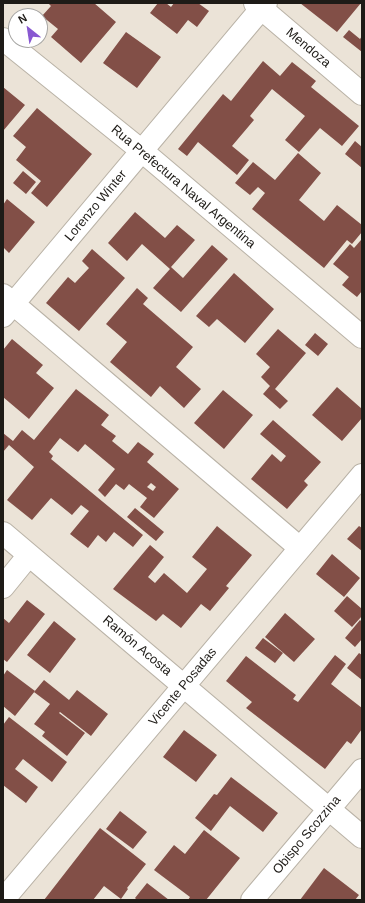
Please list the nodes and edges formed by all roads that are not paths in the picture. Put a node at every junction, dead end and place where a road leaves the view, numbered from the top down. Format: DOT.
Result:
graph roads {
  1 [pos="261,5"];
  2 [pos="3,39"];
  3 [pos="362,94"];
  4 [pos="142,151"];
  5 [pos="6,305"];
  6 [pos="362,337"];
  7 [pos="362,474"];
  8 [pos="3,533"];
  9 [pos="300,548"];
  10 [pos="29,556"];
  11 [pos="3,587"];
  12 [pos="183,686"];
  13 [pos="362,770"];
  14 [pos="329,809"];
  15 [pos="362,837"];
  16 [pos="3,900"];
  17 [pos="252,900"];
  1 -- 3 [label="street, Mendoza"];
  1 -- 4 [label="street, Lorenzo Winter"];
  2 -- 4 [label="street, Rua Prefectura Naval Argentina"];
  4 -- 5 [label="street, Lorenzo Winter"];
  4 -- 6 [label="street, Rua Prefectura Naval Argentina"];
  5 -- 9 [label="street"];
  7 -- 9 [label="street, Vicente Posadas"];
  8 -- 10 [label="street, Ramón Acosta"];
  9 -- 12 [label="street, Vicente Posadas"];
  10 -- 11 [label="street"];
  10 -- 12 [label="street, Ramón Acosta"];
  12 -- 14 [label="street, Ramón Acosta"];
  12 -- 16 [label="street, Vicente Posadas"];
  13 -- 14 [label="street, Obispo Scozzina"];
  14 -- 15 [label="street, Ramón Acosta"];
  14 -- 17 [label="street, Obispo Scozzina"];
}
